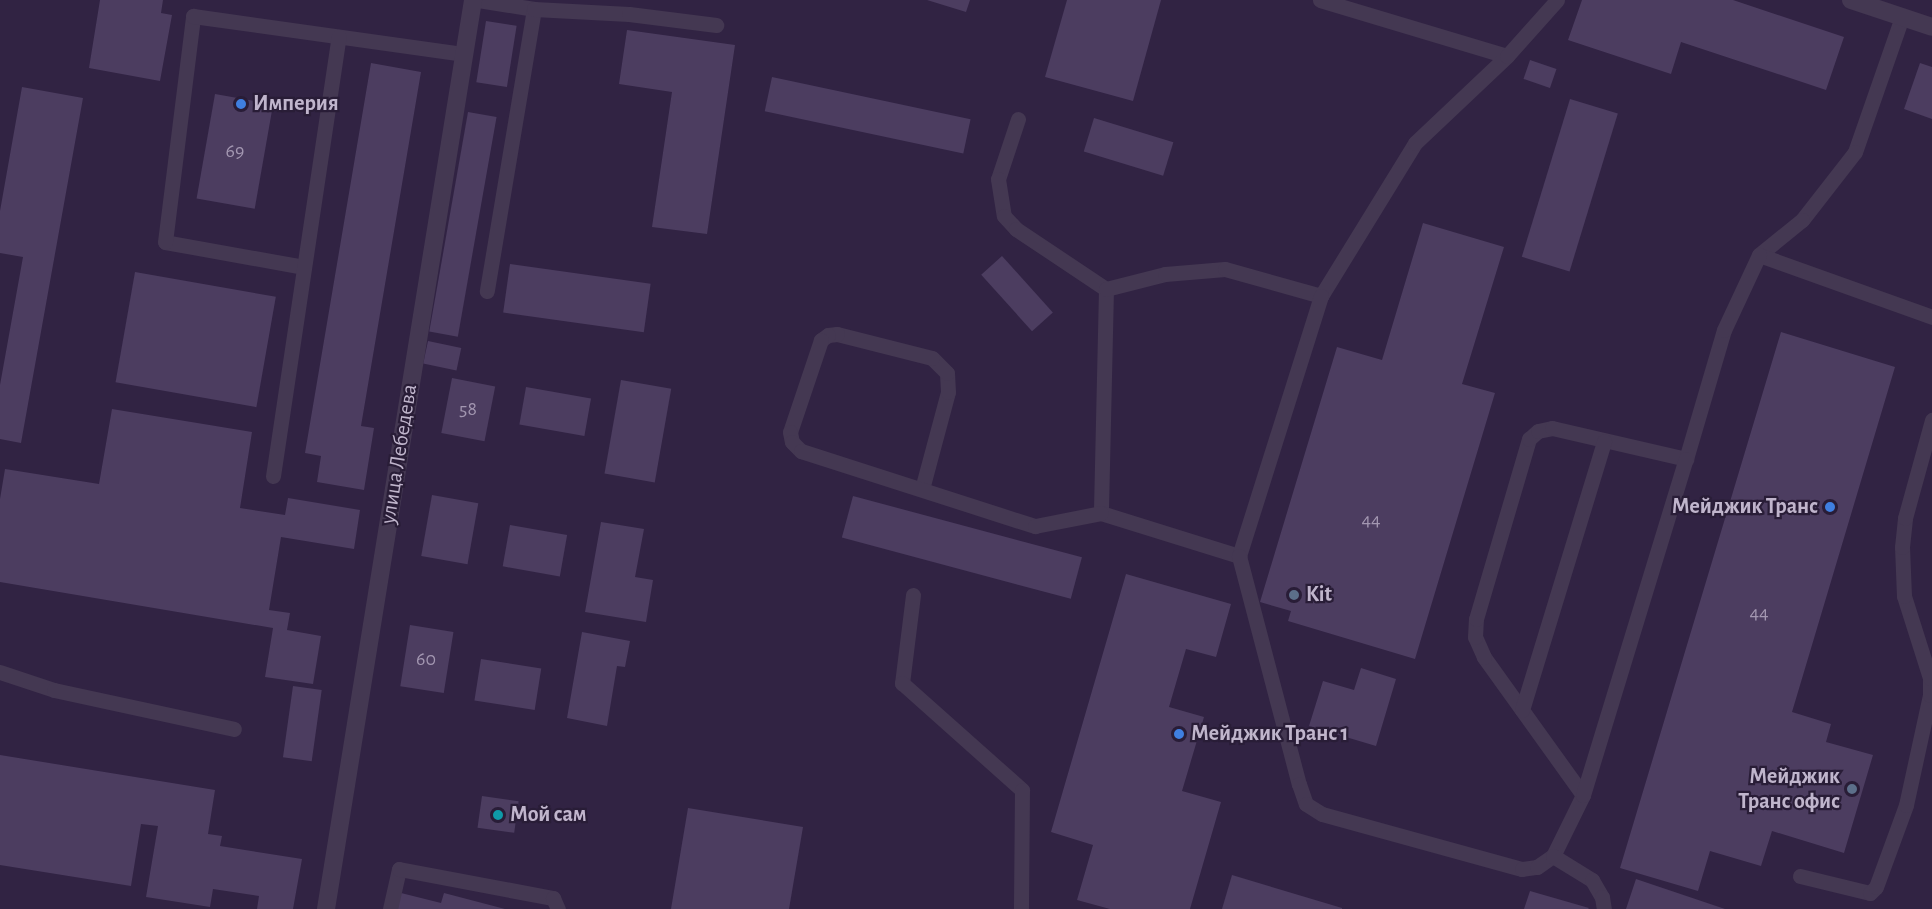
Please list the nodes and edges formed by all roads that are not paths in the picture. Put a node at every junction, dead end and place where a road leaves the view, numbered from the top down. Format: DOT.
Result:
graph roads {
  1 [pos="473,0"];
  2 [pos="478,0"];
  3 [pos="1320,0"];
  4 [pos="1557,0"];
  5 [pos="1851,0"];
  6 [pos="534,9"];
  7 [pos="1902,17"];
  8 [pos="1930,22"];
  9 [pos="716,25"];
  10 [pos="339,37"];
  11 [pos="464,54"];
  12 [pos="1507,56"];
  13 [pos="1018,119"];
  14 [pos="1759,255"];
  15 [pos="304,267"];
  16 [pos="1106,289"];
  17 [pos="487,291"];
  18 [pos="1321,296"];
  19 [pos="1932,317"];
  20 [pos="1932,420"];
  21 [pos="1604,441"];
  22 [pos="1686,459"];
  23 [pos="273,476"];
  24 [pos="922,489"];
  25 [pos="1101,513"];
  26 [pos="1239,556"];
  27 [pos="913,596"];
  28 [pos="0,672"];
  29 [pos="1522,710"];
  30 [pos="234,729"];
  31 [pos="1583,795"];
  32 [pos="1553,856"];
  33 [pos="1800,876"];
  34 [pos="326,909"];
  35 [pos="390,909"];
  36 [pos="558,909"];
  37 [pos="1022,909"];
  38 [pos="1604,909"];
  1 -- 11 [label="street, улица Лебедева"];
  2 -- 6 [label="lane"];
  3 -- 12 [label="lane"];
  4 -- 12 [label="lane"];
  5 -- 7 [label="street"];
  6 -- 9 [label="lane"];
  6 -- 17 [label="lane"];
  7 -- 8 [label="street"];
  7 -- 14 [label="lane"];
  10 -- 11 [label="lane"];
  10 -- 15 [label="lane"];
  10 -- 15 [label="lane"];
  11 -- 34 [label="street, улица Лебедева"];
  12 -- 18 [label="lane"];
  13 -- 16 [label="lane"];
  14 -- 19 [label="lane"];
  14 -- 22 [label="lane"];
  15 -- 23 [label="lane"];
  16 -- 18 [label="lane"];
  16 -- 25 [label="lane"];
  18 -- 26 [label="lane"];
  20 -- 33 [label="lane"];
  21 -- 22 [label="lane"];
  21 -- 29 [label="lane"];
  21 -- 29 [label="lane"];
  22 -- 31 [label="lane"];
  24 -- 24 [label="lane"];
  24 -- 25 [label="lane"];
  25 -- 26 [label="lane"];
  26 -- 32 [label="lane"];
  27 -- 37 [label="lane"];
  28 -- 30 [label="lane"];
  29 -- 31 [label="lane"];
  31 -- 32 [label="lane"];
  32 -- 38 [label="lane"];
  35 -- 36 [label="lane"];
}
